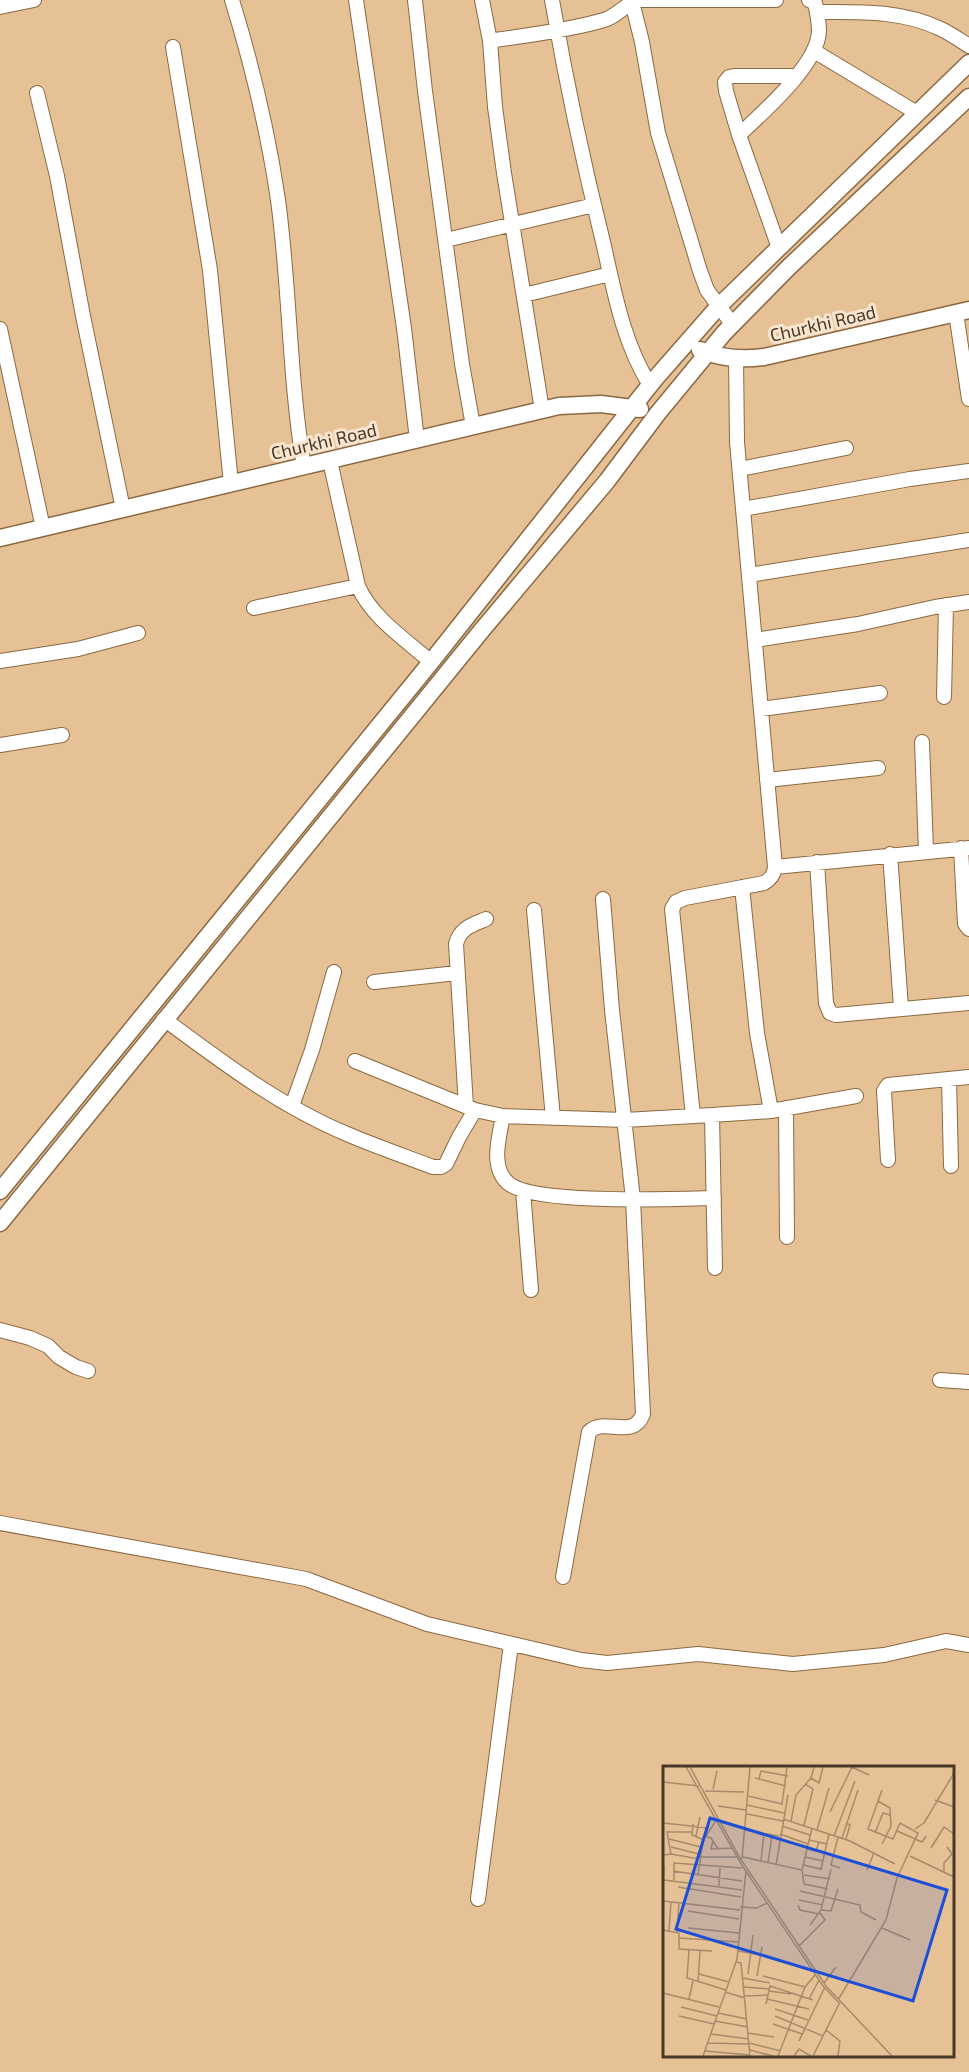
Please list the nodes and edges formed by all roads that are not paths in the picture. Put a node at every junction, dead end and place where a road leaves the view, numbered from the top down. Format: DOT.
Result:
graph roads {
  1 [pos="34,0"];
  2 [pos="232,0"];
  3 [pos="356,0"];
  4 [pos="415,0"];
  5 [pos="482,0"];
  6 [pos="552,0"];
  7 [pos="614,0"];
  8 [pos="655,0"];
  9 [pos="714,0"];
  10 [pos="776,0"];
  11 [pos="809,0"];
  12 [pos="632,2"];
  13 [pos="0,7"];
  14 [pos="889,7"];
  15 [pos="817,12"];
  16 [pos="616,15"];
  17 [pos="557,30"];
  18 [pos="490,41"];
  19 [pos="969,46"];
  20 [pos="173,47"];
  21 [pos="814,51"];
  22 [pos="969,63"];
  23 [pos="797,76"];
  24 [pos="37,93"];
  25 [pos="969,97"];
  26 [pos="917,113"];
  27 [pos="739,135"];
  28 [pos="594,205"];
  29 [pos="514,225"];
  30 [pos="446,240"];
  31 [pos="779,248"];
  32 [pos="610,273"];
  33 [pos="524,296"];
  34 [pos="718,307"];
  35 [pos="963,312"];
  36 [pos="733,325"];
  37 [pos="0,329"];
  38 [pos="685,344"];
  39 [pos="708,353"];
  40 [pos="736,358"];
  41 [pos="650,385"];
  42 [pos="969,399"];
  43 [pos="632,407"];
  44 [pos="542,410"];
  45 [pos="658,413"];
  46 [pos="473,426"];
  47 [pos="417,440"];
  48 [pos="846,448"];
  49 [pos="330,461"];
  50 [pos="304,467"];
  51 [pos="740,470"];
  52 [pos="969,471"];
  53 [pos="231,484"];
  54 [pos="123,509"];
  55 [pos="743,509"];
  56 [pos="43,528"];
  57 [pos="0,538"];
  58 [pos="969,540"];
  59 [pos="749,575"];
  60 [pos="357,586"];
  61 [pos="969,602"];
  62 [pos="946,605"];
  63 [pos="254,608"];
  64 [pos="138,633"];
  65 [pos="755,640"];
  66 [pos="0,662"];
  67 [pos="431,662"];
  68 [pos="880,693"];
  69 [pos="944,697"];
  70 [pos="761,709"];
  71 [pos="63,735"];
  72 [pos="922,742"];
  73 [pos="0,744"];
  74 [pos="878,768"];
  75 [pos="767,780"];
  76 [pos="965,848"];
  77 [pos="926,851"];
  78 [pos="890,854"];
  79 [pos="818,862"];
  80 [pos="775,867"];
  81 [pos="742,887"];
  82 [pos="603,899"];
  83 [pos="534,910"];
  84 [pos="486,919"];
  85 [pos="969,929"];
  86 [pos="334,972"];
  87 [pos="458,973"];
  88 [pos="374,982"];
  89 [pos="969,1003"];
  90 [pos="901,1008"];
  91 [pos="164,1019"];
  92 [pos="355,1062"];
  93 [pos="969,1077"];
  94 [pos="949,1079"];
  95 [pos="856,1096"];
  96 [pos="292,1106"];
  97 [pos="470,1108"];
  98 [pos="786,1108"];
  99 [pos="771,1111"];
  100 [pos="712,1115"];
  101 [pos="503,1116"];
  102 [pos="693,1116"];
  103 [pos="552,1118"];
  104 [pos="625,1120"];
  105 [pos="888,1160"];
  106 [pos="951,1166"];
  107 [pos="0,1191"];
  108 [pos="524,1191"];
  109 [pos="714,1198"];
  110 [pos="633,1199"];
  111 [pos="0,1223"];
  112 [pos="787,1237"];
  113 [pos="715,1268"];
  114 [pos="531,1290"];
  115 [pos="0,1330"];
  116 [pos="88,1371"];
  117 [pos="940,1380"];
  118 [pos="969,1382"];
  119 [pos="0,1523"];
  120 [pos="563,1577"];
  121 [pos="511,1644"];
  122 [pos="969,1645"];
  123 [pos="478,1899"];
  1 -- 13 [label="street"];
  2 -- 50 [label="street"];
  3 -- 47 [label="street"];
  4 -- 30 [label="street"];
  5 -- 18 [label="street"];
  6 -- 17 [label="street"];
  7 -- 16 [label="street"];
  8 -- 9 [label="street"];
  8 -- 12 [label="street"];
  9 -- 10 [label="street"];
  11 -- 15 [label="street"];
  12 -- 16 [label="street"];
  12 -- 34 [label="street"];
  14 -- 15 [label="street"];
  14 -- 19 [label="street"];
  15 -- 21 [label="street"];
  16 -- 17 [label="street"];
  17 -- 18 [label="street"];
  17 -- 28 [label="street"];
  18 -- 29 [label="street"];
  20 -- 53 [label="street"];
  21 -- 23 [label="street"];
  21 -- 26 [label="street"];
  22 -- 26 [label="street"];
  23 -- 27 [label="street"];
  23 -- 27 [label="street"];
  24 -- 54 [label="street"];
  25 -- 36 [label="street"];
  26 -- 31 [label="street"];
  27 -- 31 [label="street"];
  28 -- 29 [label="street"];
  28 -- 32 [label="street"];
  29 -- 30 [label="street"];
  29 -- 33 [label="street"];
  30 -- 46 [label="street"];
  31 -- 34 [label="street"];
  32 -- 33 [label="street"];
  32 -- 41 [label="street"];
  33 -- 44 [label="street"];
  34 -- 36 [label="street"];
  34 -- 38 [label="street"];
  35 -- 40 [label="street, Churkhi Road"];
  35 -- 42 [label="street"];
  36 -- 39 [label="street"];
  37 -- 56 [label="street"];
  38 -- 39 [label="street, Churkhi Road"];
  38 -- 41 [label="street"];
  39 -- 40 [label="street, Churkhi Road"];
  39 -- 45 [label="street"];
  40 -- 51 [label="street"];
  41 -- 43 [label="street"];
  43 -- 44 [label="street, Churkhi Road"];
  43 -- 45 [label="street, Churkhi Road"];
  43 -- 67 [label="street"];
  44 -- 46 [label="street, Churkhi Road"];
  45 -- 91 [label="street"];
  46 -- 47 [label="street, Churkhi Road"];
  47 -- 49 [label="street, Churkhi Road"];
  48 -- 51 [label="street"];
  49 -- 50 [label="street, Churkhi Road"];
  49 -- 60 [label="street"];
  50 -- 53 [label="street, Churkhi Road"];
  51 -- 55 [label="street"];
  52 -- 55 [label="street"];
  53 -- 54 [label="street, Churkhi Road"];
  54 -- 56 [label="street, Churkhi Road"];
  55 -- 59 [label="street"];
  56 -- 57 [label="street, Churkhi Road"];
  58 -- 59 [label="street"];
  59 -- 65 [label="street"];
  60 -- 63 [label="street"];
  60 -- 67 [label="street"];
  61 -- 62 [label="street"];
  62 -- 65 [label="street"];
  62 -- 69 [label="street"];
  64 -- 66 [label="street"];
  65 -- 70 [label="street"];
  67 -- 107 [label="street"];
  68 -- 70 [label="street"];
  70 -- 75 [label="street"];
  71 -- 73 [label="street"];
  72 -- 77 [label="street"];
  74 -- 75 [label="street"];
  75 -- 80 [label="street"];
  76 -- 77 [label="street"];
  76 -- 85 [label="street"];
  77 -- 78 [label="street"];
  78 -- 79 [label="street"];
  78 -- 90 [label="street"];
  79 -- 80 [label="street"];
  79 -- 90 [label="street"];
  80 -- 81 [label="street"];
  81 -- 99 [label="street"];
  81 -- 102 [label="street"];
  82 -- 104 [label="street"];
  83 -- 103 [label="street"];
  84 -- 87 [label="street"];
  86 -- 96 [label="street"];
  87 -- 88 [label="street"];
  87 -- 97 [label="street"];
  89 -- 90 [label="street"];
  91 -- 96 [label="street"];
  91 -- 111 [label="street"];
  92 -- 97 [label="street"];
  93 -- 94 [label="street"];
  94 -- 105 [label="street"];
  94 -- 106 [label="street"];
  95 -- 98 [label="street"];
  96 -- 97 [label="street"];
  97 -- 101 [label="street"];
  98 -- 99 [label="street"];
  98 -- 112 [label="street"];
  99 -- 100 [label="street"];
  100 -- 102 [label="street"];
  100 -- 109 [label="street"];
  101 -- 103 [label="street"];
  101 -- 108 [label="street"];
  102 -- 104 [label="street"];
  103 -- 104 [label="street"];
  104 -- 110 [label="street"];
  108 -- 110 [label="street"];
  108 -- 114 [label="street"];
  109 -- 110 [label="street"];
  109 -- 113 [label="street"];
  110 -- 120 [label="street"];
  115 -- 116 [label="street"];
  117 -- 118 [label="street"];
  119 -- 121 [label="street"];
  121 -- 122 [label="street"];
  121 -- 123 [label="street"];
}
